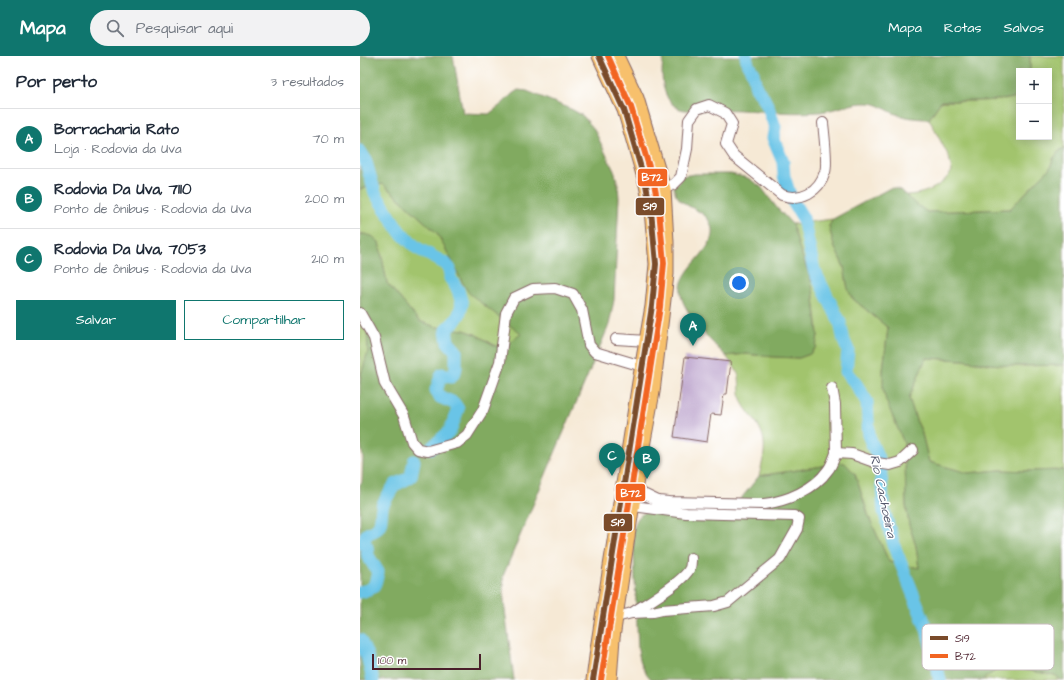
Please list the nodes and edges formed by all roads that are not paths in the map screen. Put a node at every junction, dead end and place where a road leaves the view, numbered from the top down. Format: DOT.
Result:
graph roads {
  1 [pos="599,56"];
  2 [pos="617,56"];
  3 [pos="823,123"];
  4 [pos="664,189"];
  5 [pos="360,313"];
  6 [pos="616,339"];
  7 [pos="647,341"];
  8 [pos="642,366"];
  9 [pos="832,388"];
  10 [pos="913,450"];
  11 [pos="836,453"];
  12 [pos="636,490"];
  13 [pos="634,506"];
  14 [pos="691,558"];
  15 [pos="632,613"];
  16 [pos="616,617"];
  17 [pos="593,680"];
  18 [pos="610,680"];
  1 -- 7 [label="main road"];
  2 -- 4 [label="main road"];
  3 -- 4 [label="street"];
  4 -- 12 [label="main road"];
  5 -- 8 [label="street"];
  6 -- 7 [label="street"];
  7 -- 8 [label="main road"];
  8 -- 17 [label="main road"];
  9 -- 11 [label="street"];
  10 -- 11 [label="street"];
  11 -- 12 [label="street"];
  12 -- 13 [label="main road"];
  13 -- 15 [label="street"];
  13 -- 16 [label="main road"];
  14 -- 15 [label="street"];
  15 -- 16 [label="street"];
  16 -- 18 [label="main road"];
}
